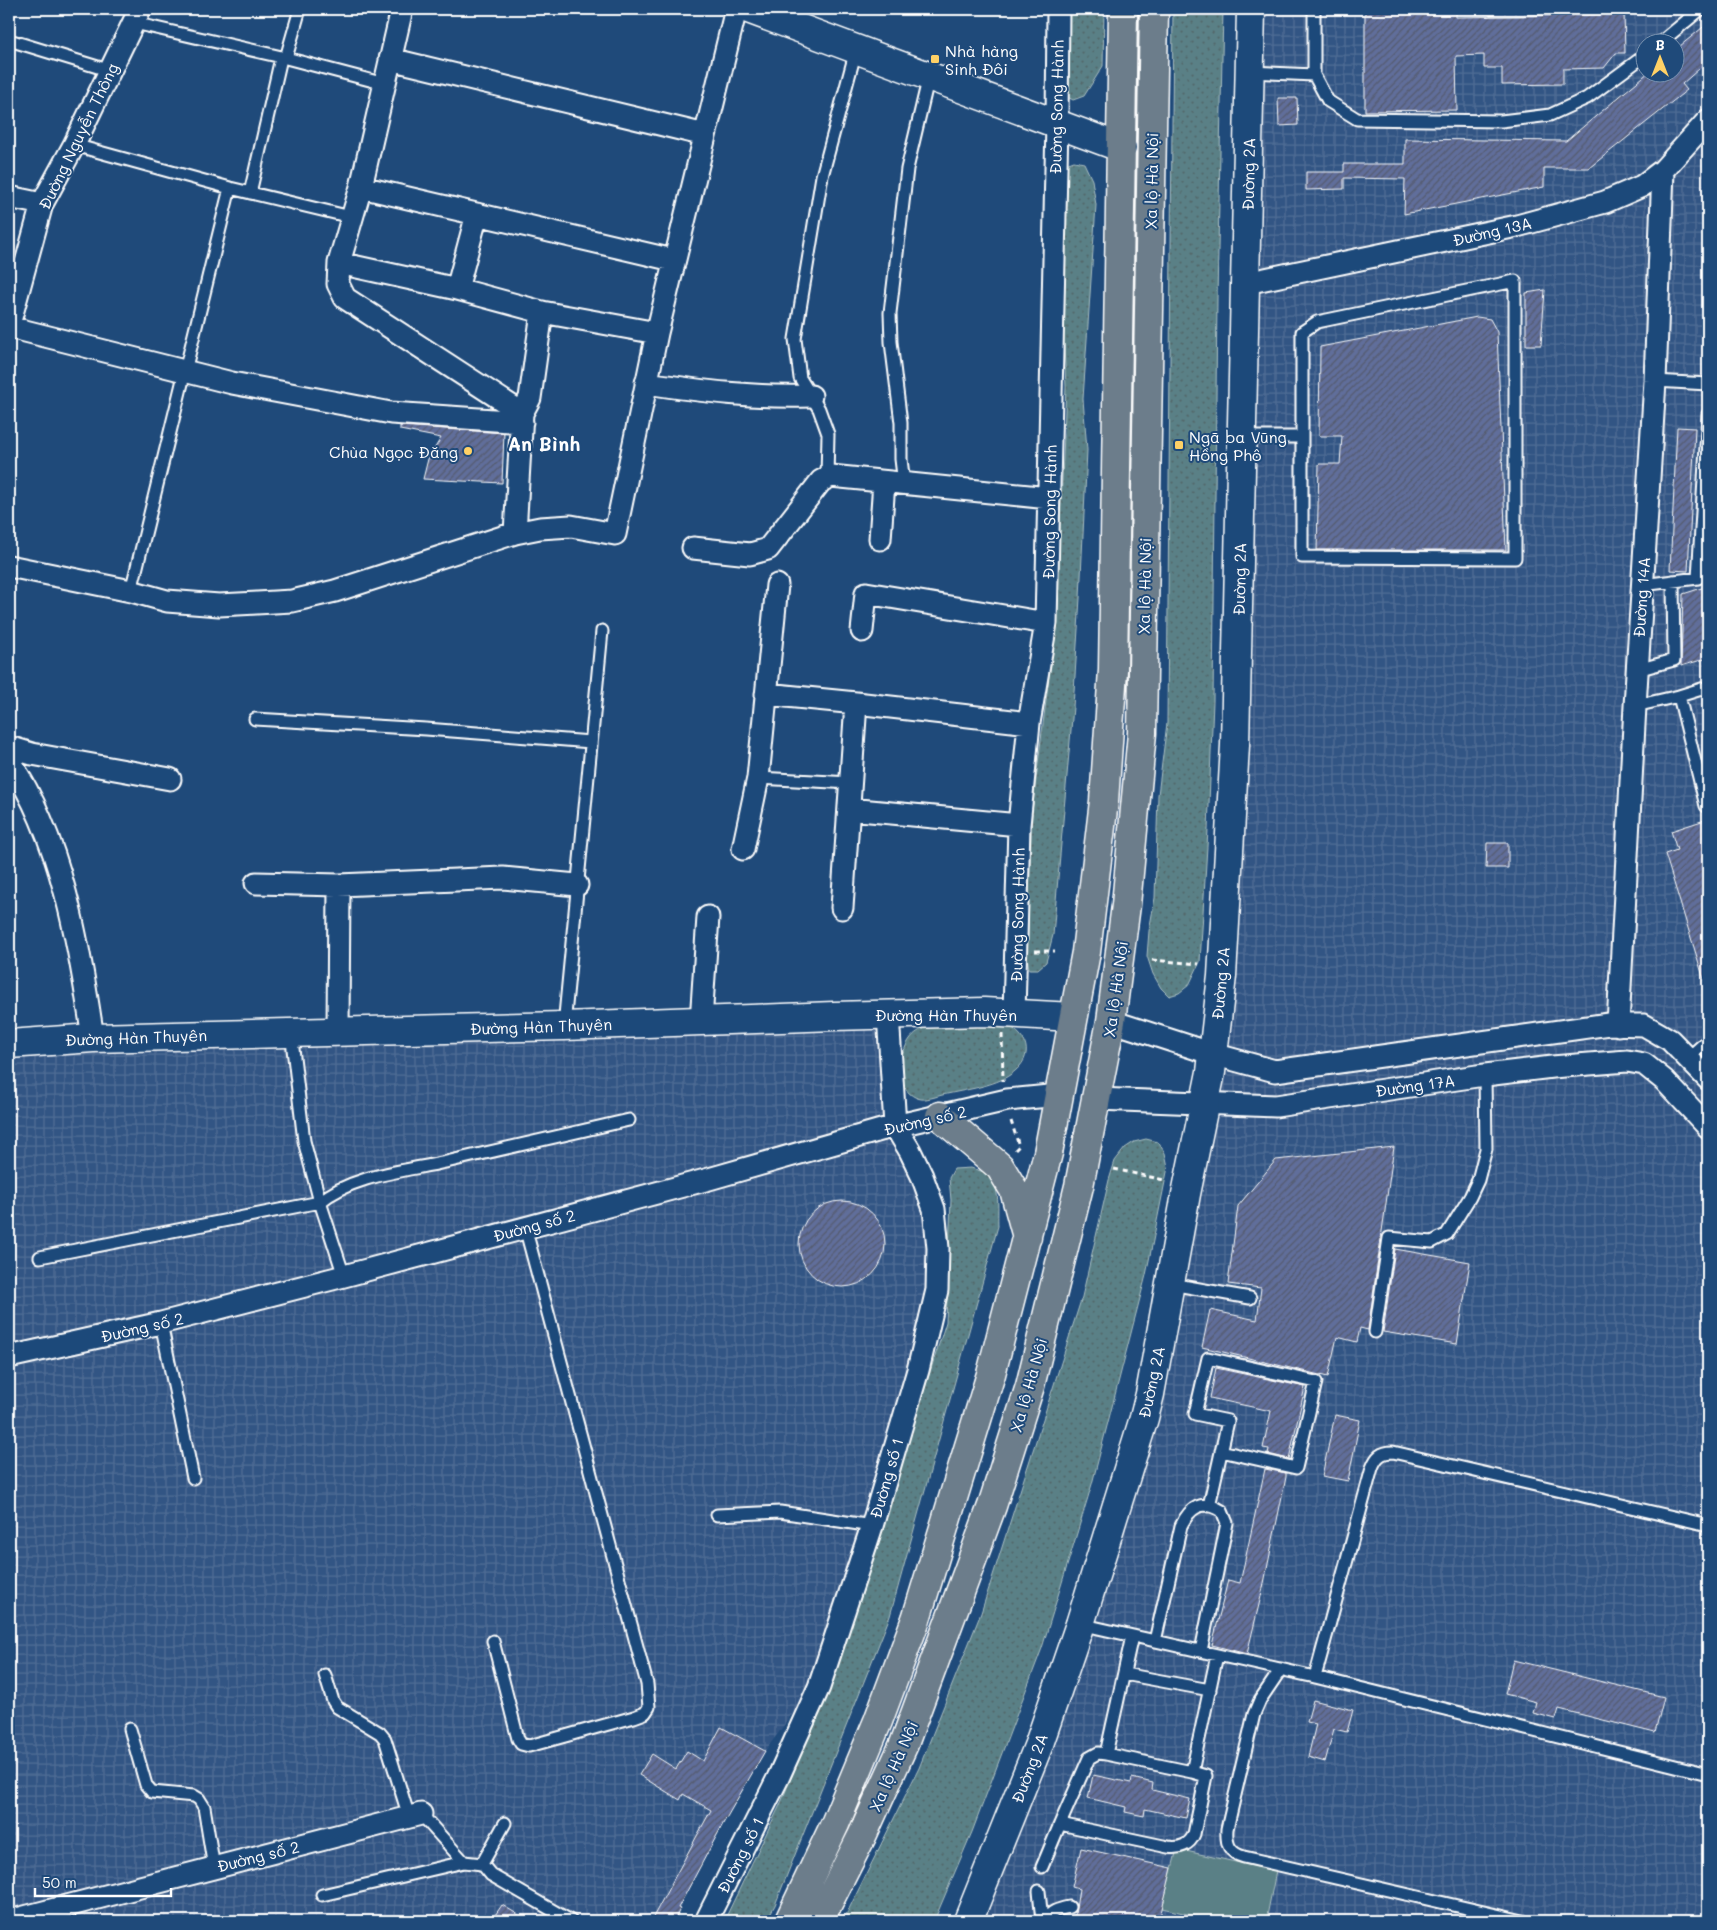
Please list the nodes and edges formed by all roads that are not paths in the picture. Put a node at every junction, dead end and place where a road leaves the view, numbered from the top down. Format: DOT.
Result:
graph roads {
  1 [pos="300,9"];
  2 [pos="402,9"];
  3 [pos="736,9"];
  4 [pos="748,9"];
  5 [pos="1058,9"];
  6 [pos="1123,9"];
  7 [pos="1154,9"];
  8 [pos="1251,9"];
  9 [pos="1314,9"];
  10 [pos="1701,9"];
  11 [pos="137,16"];
  12 [pos="1673,32"];
  13 [pos="9,40"];
  14 [pos="856,50"];
  15 [pos="283,58"];
  16 [pos="390,59"];
  17 [pos="1634,63"];
  18 [pos="110,71"];
  19 [pos="1250,72"];
  20 [pos="1314,74"];
  21 [pos="929,76"];
  22 [pos="385,84"];
  23 [pos="1708,120"];
  24 [pos="1057,123"];
  25 [pos="705,135"];
  26 [pos="74,145"];
  27 [pos="1122,148"];
  28 [pos="1663,170"];
  29 [pos="361,187"];
  30 [pos="230,188"];
  31 [pos="250,193"];
  32 [pos="9,197"];
  33 [pos="42,204"];
  34 [pos="477,214"];
  35 [pos="351,218"];
  36 [pos="673,260"];
  37 [pos="339,263"];
  38 [pos="1246,283"];
  39 [pos="457,289"];
  40 [pos="542,312"];
  41 [pos="9,326"];
  42 [pos="657,333"];
  43 [pos="184,370"];
  44 [pos="1655,381"];
  45 [pos="646,382"];
  46 [pos="1708,384"];
  47 [pos="811,396"];
  48 [pos="1708,414"];
  49 [pos="522,417"];
  50 [pos="1242,437"];
  51 [pos="1302,437"];
  52 [pos="827,478"];
  53 [pos="894,483"];
  54 [pos="1049,498"];
  55 [pos="1705,510"];
  56 [pos="515,533"];
  57 [pos="880,539"];
  58 [pos="693,548"];
  59 [pos="9,566"];
  60 [pos="1673,581"];
  61 [pos="777,585"];
  62 [pos="1642,585"];
  63 [pos="130,591"];
  64 [pos="1046,623"];
  65 [pos="602,631"];
  66 [pos="862,631"];
  67 [pos="1637,670"];
  68 [pos="1708,687"];
  69 [pos="766,694"];
  70 [pos="1679,696"];
  71 [pos="856,703"];
  72 [pos="1635,706"];
  73 [pos="254,719"];
  74 [pos="1029,723"];
  75 [pos="591,742"];
  76 [pos="9,747"];
  77 [pos="9,760"];
  78 [pos="758,778"];
  79 [pos="170,779"];
  80 [pos="851,783"];
  81 [pos="1706,806"];
  82 [pos="849,809"];
  83 [pos="1019,825"];
  84 [pos="743,849"];
  85 [pos="256,883"];
  86 [pos="339,885"];
  87 [pos="577,885"];
  88 [pos="842,908"];
  89 [pos="708,917"];
  90 [pos="888,1014"];
  91 [pos="1073,1017"];
  92 [pos="701,1021"];
  93 [pos="1008,1021"];
  94 [pos="1111,1021"];
  95 [pos="1618,1025"];
  96 [pos="564,1026"];
  97 [pos="338,1031"];
  98 [pos="291,1032"];
  99 [pos="94,1038"];
  100 [pos="1708,1040"];
  101 [pos="9,1044"];
  102 [pos="1213,1054"];
  103 [pos="1688,1058"];
  104 [pos="1485,1075"];
  105 [pos="1708,1079"];
  106 [pos="1059,1095"];
  107 [pos="1097,1099"];
  108 [pos="1205,1103"];
  109 [pos="940,1116"];
  110 [pos="629,1120"];
  111 [pos="895,1126"];
  112 [pos="1708,1127"];
  113 [pos="320,1202"];
  114 [pos="524,1227"];
  115 [pos="1027,1238"];
  116 [pos="40,1257"];
  117 [pos="344,1276"];
  118 [pos="1171,1284"];
  119 [pos="1250,1298"];
  120 [pos="161,1323"];
  121 [pos="1375,1332"];
  122 [pos="9,1357"];
  123 [pos="1222,1451"];
  124 [pos="193,1478"];
  125 [pos="1209,1506"];
  126 [pos="717,1516"];
  127 [pos="1708,1525"];
  128 [pos="872,1526"];
  129 [pos="1080,1624"];
  130 [pos="1132,1636"];
  131 [pos="494,1641"];
  132 [pos="1155,1641"];
  133 [pos="1201,1651"];
  134 [pos="1217,1655"];
  135 [pos="1281,1669"];
  136 [pos="1124,1674"];
  137 [pos="325,1675"];
  138 [pos="1315,1677"];
  139 [pos="1210,1690"];
  140 [pos="130,1729"];
  141 [pos="1106,1754"];
  142 [pos="1192,1772"];
  143 [pos="1708,1774"];
  144 [pos="415,1816"];
  145 [pos="506,1823"];
  146 [pos="1060,1824"];
  147 [pos="464,1862"];
  148 [pos="482,1864"];
  149 [pos="1042,1867"];
  150 [pos="214,1868"];
  151 [pos="1039,1891"];
  152 [pos="322,1895"];
  153 [pos="1069,1907"];
  154 [pos="9,1921"];
  155 [pos="571,1921"];
  156 [pos="706,1921"];
  157 [pos="789,1921"];
  158 [pos="819,1921"];
  159 [pos="968,1921"];
  160 [pos="1043,1921"];
  161 [pos="1523,1921"];
  1 -- 15 [label="lane"];
  2 -- 16 [label="street"];
  3 -- 25 [label="street"];
  4 -- 14 [label="street"];
  5 -- 24 [label="street, Đường Song Hành"];
  6 -- 27 [label="highway, Xa lộ Hà Nội"];
  7 -- 94 [label="highway, Xa lộ Hà Nội"];
  8 -- 19 [label="street, Đường 2A"];
  9 -- 20 [label="lane"];
  10 -- 12 [label="lane"];
  11 -- 15 [label="lane"];
  11 -- 18 [label="street, Đường Nguyễn Thông"];
  13 -- 18 [label="lane"];
  14 -- 21 [label="street"];
  14 -- 47 [label="lane"];
  15 -- 22 [label="lane"];
  15 -- 31 [label="lane"];
  16 -- 22 [label="street"];
  16 -- 25 [label="street"];
  17 -- 20 [label="lane"];
  18 -- 26 [label="street, Đường Nguyễn Thông"];
  19 -- 20 [label="lane"];
  19 -- 38 [label="street, Đường 2A"];
  21 -- 24 [label="street"];
  21 -- 53 [label="lane"];
  22 -- 29 [label="street"];
  23 -- 28 [label="street, Đường 13A"];
  24 -- 27 [label="street"];
  24 -- 54 [label="street, Đường Song Hành"];
  25 -- 36 [label="street"];
  26 -- 30 [label="lane"];
  26 -- 33 [label="street, Đường Nguyễn Thông"];
  27 -- 91 [label="highway, Xa lộ Hà Nội"];
  28 -- 38 [label="street, Đường 13A"];
  28 -- 44 [label="street, Đường 14A"];
  29 -- 34 [label="street"];
  29 -- 35 [label="street"];
  30 -- 31 [label="lane"];
  30 -- 43 [label="lane"];
  31 -- 35 [label="lane"];
  32 -- 33 [label="street"];
  33 -- 41 [label="street, Đường Nguyễn Thông"];
  34 -- 36 [label="street"];
  34 -- 39 [label="street"];
  35 -- 37 [label="street"];
  36 -- 42 [label="street"];
  37 -- 39 [label="street"];
  37 -- 49 [label="street"];
  38 -- 50 [label="street, Đường 2A"];
  39 -- 40 [label="street"];
  40 -- 42 [label="street"];
  40 -- 49 [label="street"];
  41 -- 43 [label="street"];
  42 -- 45 [label="street"];
  43 -- 49 [label="street"];
  43 -- 63 [label="lane"];
  44 -- 46 [label="lane"];
  44 -- 62 [label="street, Đường 14A"];
  45 -- 47 [label="street"];
  45 -- 56 [label="street"];
  47 -- 52 [label="lane"];
  48 -- 55 [label="lane"];
  49 -- 56 [label="street"];
  50 -- 51 [label="lane"];
  50 -- 102 [label="street, Đường 2A"];
  51 -- 51 [label="lane"];
  52 -- 53 [label="street"];
  52 -- 58 [label="street"];
  53 -- 54 [label="street"];
  53 -- 57 [label="street"];
  54 -- 64 [label="street, Đường Song Hành"];
  55 -- 60 [label="lane"];
  56 -- 63 [label="street"];
  59 -- 63 [label="street"];
  60 -- 62 [label="lane"];
  60 -- 67 [label="lane"];
  61 -- 69 [label="street"];
  62 -- 67 [label="street, Đường 14A"];
  64 -- 66 [label="street"];
  64 -- 74 [label="street, Đường Song Hành"];
  65 -- 75 [label="lane"];
  67 -- 72 [label="street, Đường 14A"];
  68 -- 70 [label="lane"];
  69 -- 71 [label="street"];
  69 -- 78 [label="street"];
  70 -- 72 [label="lane"];
  70 -- 81 [label="lane"];
  71 -- 74 [label="street"];
  71 -- 80 [label="street"];
  72 -- 95 [label="street, Đường 14A"];
  73 -- 75 [label="lane"];
  74 -- 83 [label="street, Đường Song Hành"];
  75 -- 87 [label="lane"];
  76 -- 79 [label="street"];
  77 -- 99 [label="street"];
  78 -- 80 [label="lane"];
  78 -- 84 [label="street"];
  80 -- 82 [label="street"];
  82 -- 83 [label="street"];
  82 -- 88 [label="street"];
  83 -- 93 [label="street, Đường Song Hành"];
  85 -- 86 [label="street"];
  86 -- 87 [label="street"];
  86 -- 97 [label="street"];
  87 -- 96 [label="lane"];
  89 -- 92 [label="street"];
  90 -- 92 [label="street, Đường Hàn Thuyên"];
  90 -- 93 [label="street, Đường Hàn Thuyên"];
  90 -- 111 [label="street, Đường số 1"];
  91 -- 93 [label="street, Đường Hàn Thuyên"];
  91 -- 94 [label="highway"];
  91 -- 106 [label="highway, Xa lộ Hà Nội"];
  92 -- 96 [label="street, Đường Hàn Thuyên"];
  94 -- 102 [label="street, Đường 17A"];
  94 -- 107 [label="highway, Xa lộ Hà Nội"];
  95 -- 102 [label="street, Đường 17A"];
  95 -- 103 [label="street, Đường 17A"];
  96 -- 97 [label="street, Đường Hàn Thuyên"];
  97 -- 98 [label="street, Đường Hàn Thuyên"];
  98 -- 99 [label="street, Đường Hàn Thuyên"];
  98 -- 113 [label="lane"];
  99 -- 101 [label="street, Đường Hàn Thuyên"];
  100 -- 103 [label="lane"];
  102 -- 108 [label="street, Đường 2A"];
  103 -- 105 [label="street, Đường 17A"];
  104 -- 108 [label="street, Đường 17A"];
  104 -- 112 [label="street, Đường 17A"];
  104 -- 121 [label="lane"];
  106 -- 107 [label="highway"];
  106 -- 109 [label="street, Đường số 2"];
  106 -- 115 [label="highway, Xa lộ Hà Nội"];
  107 -- 108 [label="street, Đường 17A"];
  107 -- 158 [label="highway, Xa lộ Hà Nội"];
  108 -- 118 [label="street, Đường 2A"];
  109 -- 111 [label="street, Đường số 2"];
  109 -- 115 [label="highway"];
  110 -- 113 [label="lane"];
  111 -- 114 [label="street, Đường số 2"];
  111 -- 128 [label="street, Đường số 1"];
  113 -- 116 [label="lane"];
  113 -- 117 [label="lane"];
  114 -- 117 [label="street, Đường số 2"];
  114 -- 131 [label="lane"];
  115 -- 157 [label="highway, Xa lộ Hà Nội"];
  117 -- 120 [label="street, Đường số 2"];
  118 -- 119 [label="lane"];
  118 -- 129 [label="street, Đường 2A"];
  120 -- 122 [label="street, Đường số 2"];
  120 -- 124 [label="lane"];
  123 -- 123 [label="lane"];
  123 -- 125 [label="lane"];
  125 -- 132 [label="lane"];
  125 -- 133 [label="lane"];
  126 -- 128 [label="lane"];
  127 -- 138 [label="lane"];
  128 -- 156 [label="street, Đường số 1"];
  129 -- 130 [label="lane"];
  129 -- 159 [label="street, Đường 2A"];
  130 -- 132 [label="lane"];
  130 -- 136 [label="lane"];
  132 -- 133 [label="lane"];
  133 -- 134 [label="lane"];
  134 -- 135 [label="lane"];
  134 -- 139 [label="lane"];
  135 -- 138 [label="lane"];
  135 -- 161 [label="lane"];
  136 -- 139 [label="lane"];
  136 -- 141 [label="lane"];
  137 -- 144 [label="lane"];
  138 -- 143 [label="lane"];
  139 -- 142 [label="lane"];
  140 -- 150 [label="lane"];
  141 -- 142 [label="lane"];
  141 -- 146 [label="lane"];
  142 -- 146 [label="lane"];
  144 -- 147 [label="lane"];
  144 -- 150 [label="street, Đường số 2"];
  145 -- 148 [label="lane"];
  146 -- 149 [label="lane"];
  147 -- 148 [label="lane"];
  147 -- 152 [label="lane"];
  148 -- 155 [label="lane"];
  150 -- 154 [label="street, Đường số 2"];
  151 -- 160 [label="lane"];
  153 -- 160 [label="lane"];
}
